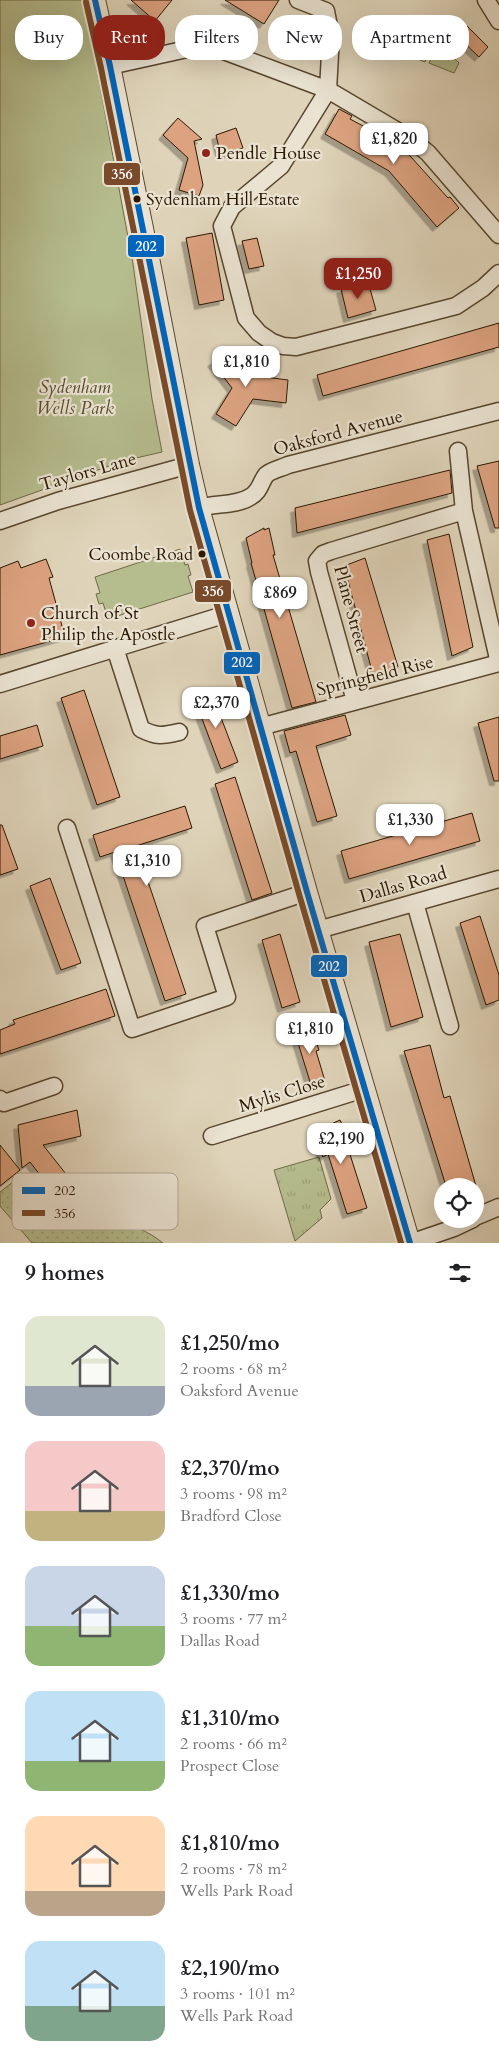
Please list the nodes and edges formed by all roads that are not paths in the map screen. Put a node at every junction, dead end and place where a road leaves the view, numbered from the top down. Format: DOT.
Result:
graph roads {
  1 [pos="95,0"];
  2 [pos="298,0"];
  3 [pos="486,0"];
  4 [pos="499,21"];
  5 [pos="110,66"];
  6 [pos="328,90"];
  7 [pos="499,235"];
  8 [pos="499,273"];
  9 [pos="499,411"];
  10 [pos="458,451"];
  11 [pos="189,465"];
  12 [pos="199,508"];
  13 [pos="464,511"];
  14 [pos="0,521"];
  15 [pos="230,613"];
  16 [pos="115,648"];
  17 [pos="499,663"];
  18 [pos="0,684"];
  19 [pos="356,701"];
  20 [pos="260,727"];
  21 [pos="179,732"];
  22 [pos="67,828"];
  23 [pos="499,879"];
  24 [pos="307,892"];
  25 [pos="415,903"];
  26 [pos="318,930"];
  27 [pos="450,1026"];
  28 [pos="54,1086"];
  29 [pos="364,1090"];
  30 [pos="0,1099"];
  31 [pos="212,1136"];
  32 [pos="499,1207"];
  33 [pos="484,1214"];
  34 [pos="454,1228"];
  35 [pos="410,1243"];
  1 -- 5 [label="street"];
  2 -- 6 [label="street"];
  3 -- 4 [label="street"];
  5 -- 6 [label="street"];
  5 -- 11 [label="street"];
  6 -- 7 [label="street"];
  6 -- 8 [label="street"];
  9 -- 12 [label="street, Oaksford Avenue"];
  10 -- 13 [label="street"];
  11 -- 12 [label="street"];
  11 -- 14 [label="street, Taylors Lane"];
  12 -- 15 [label="street"];
  13 -- 17 [label="street"];
  13 -- 19 [label="street, Plane Street"];
  15 -- 16 [label="street"];
  15 -- 20 [label="street"];
  16 -- 18 [label="street"];
  16 -- 21 [label="street"];
  17 -- 19 [label="street, Springfield Rise"];
  19 -- 20 [label="street, Springfield Rise"];
  20 -- 24 [label="street"];
  22 -- 24 [label="street"];
  23 -- 25 [label="street, Dallas Road"];
  24 -- 26 [label="street"];
  25 -- 26 [label="street, Dallas Road"];
  25 -- 27 [label="street"];
  26 -- 29 [label="street"];
  28 -- 30 [label="street"];
  29 -- 31 [label="street, Mylis Close"];
  29 -- 35 [label="street"];
  32 -- 33 [label="street"];
  34 -- 35 [label="street"];
}
